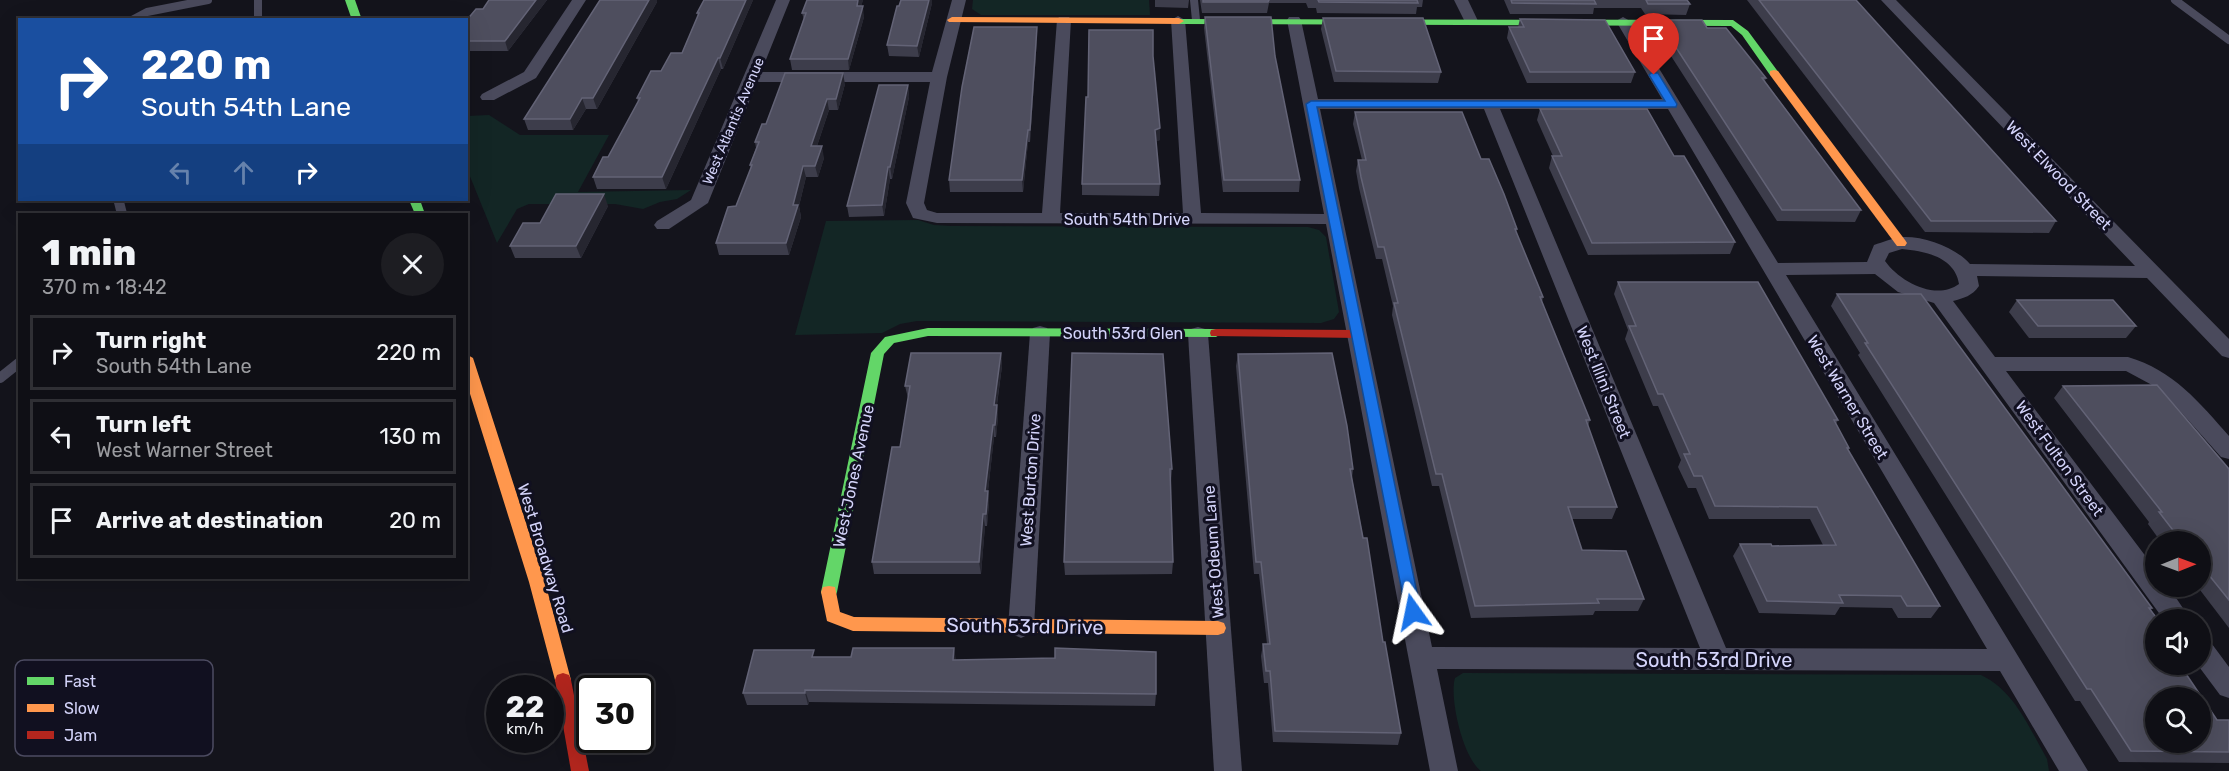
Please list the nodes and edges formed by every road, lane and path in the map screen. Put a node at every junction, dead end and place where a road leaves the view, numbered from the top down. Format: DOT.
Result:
graph roads {
  1 [pos="208,0"];
  2 [pos="258,0"];
  3 [pos="350,0"];
  4 [pos="579,0"];
  5 [pos="783,0"];
  6 [pos="959,0"];
  7 [pos="1194,0"];
  8 [pos="1461,0"];
  9 [pos="1888,0"];
  10 [pos="2175,0"];
  11 [pos="136,18"];
  12 [pos="258,18"];
  13 [pos="356,18"];
  14 [pos="952,20"];
  15 [pos="1064,20"];
  16 [pos="1178,20"];
  17 [pos="1196,20"];
  18 [pos="1294,20"];
  19 [pos="1471,21"];
  20 [pos="1623,21"];
  21 [pos="2229,40"];
  22 [pos="752,77"];
  23 [pos="939,77"];
  24 [pos="488,97"];
  25 [pos="1311,104"];
  26 [pos="1490,104"];
  27 [pos="1672,104"];
  28 [pos="1051,219"];
  29 [pos="1192,219"];
  30 [pos="1335,219"];
  31 [pos="663,225"];
  32 [pos="1901,243"];
  33 [pos="1880,268"];
  34 [pos="1770,269"];
  35 [pos="1966,270"];
  36 [pos="2154,272"];
  37 [pos="1940,297"];
  38 [pos="1040,333"];
  39 [pos="1198,334"];
  40 [pos="1358,334"];
  41 [pos="890,340"];
  42 [pos="2229,351"];
  43 [pos="18,364"];
  44 [pos="468,364"];
  45 [pos="1990,364"];
  46 [pos="0,378"];
  47 [pos="2229,451"];
  48 [pos="2171,609"];
  49 [pos="833,616"];
  50 [pos="1021,627"];
  51 [pos="1218,628"];
  52 [pos="1422,658"];
  53 [pos="1718,660"];
  54 [pos="2007,660"];
  55 [pos="2211,663"];
  56 [pos="2229,687"];
  57 [pos="580,771"];
  58 [pos="1228,771"];
  59 [pos="1444,771"];
  60 [pos="2074,771"];
  1 -- 11 [label="lane"];
  2 -- 12 [label="lane"];
  3 -- 13 [label="street"];
  4 -- 24 [label="street"];
  5 -- 22 [label="street, West Atlantis Avenue"];
  6 -- 14 [label="street"];
  7 -- 17 [label="lane"];
  8 -- 19 [label="street"];
  9 -- 36 [label="street, West Elwood Street"];
  10 -- 21 [label="lane"];
  14 -- 15 [label="street"];
  14 -- 23 [label="street"];
  15 -- 16 [label="street"];
  15 -- 28 [label="street"];
  16 -- 17 [label="street"];
  16 -- 29 [label="street"];
  17 -- 18 [label="street"];
  18 -- 19 [label="street"];
  18 -- 25 [label="street"];
  19 -- 20 [label="street"];
  20 -- 27 [label="street, West Warner Street"];
  20 -- 32 [label="street"];
  22 -- 23 [label="street"];
  22 -- 31 [label="street, West Atlantis Avenue"];
  23 -- 28 [label="street, South 54th Drive"];
  25 -- 26 [label="street"];
  25 -- 30 [label="street"];
  26 -- 27 [label="street"];
  26 -- 53 [label="street, West Illini Street"];
  27 -- 34 [label="street, West Warner Street"];
  28 -- 29 [label="street, South 54th Drive"];
  29 -- 30 [label="street, South 54th Drive"];
  30 -- 40 [label="street"];
  32 -- 33 [label="street"];
  32 -- 35 [label="street"];
  33 -- 34 [label="street"];
  33 -- 37 [label="street"];
  34 -- 54 [label="street, West Warner Street"];
  35 -- 36 [label="street"];
  35 -- 37 [label="street"];
  36 -- 42 [label="street, West Elwood Street"];
  37 -- 45 [label="street, West Fulton Street"];
  38 -- 39 [label="street, South 53rd Glen"];
  38 -- 41 [label="street, South 53rd Glen"];
  38 -- 50 [label="street, West Burton Drive"];
  39 -- 40 [label="street, South 53rd Glen"];
  39 -- 51 [label="street, West Odeum Lane"];
  40 -- 52 [label="street"];
  41 -- 49 [label="street, West Jones Avenue"];
  43 -- 46 [label="lane"];
  44 -- 57 [label="street, West Broadway Road"];
  45 -- 47 [label="street"];
  45 -- 48 [label="street, West Fulton Street"];
  49 -- 50 [label="street, South 53rd Drive"];
  50 -- 51 [label="street, South 53rd Drive"];
  51 -- 58 [label="street, West Odeum Lane"];
  52 -- 53 [label="street, South 53rd Drive"];
  52 -- 59 [label="street"];
  53 -- 54 [label="street, South 53rd Drive"];
  54 -- 60 [label="street, West Warner Street"];
  55 -- 56 [label="street"];
}
